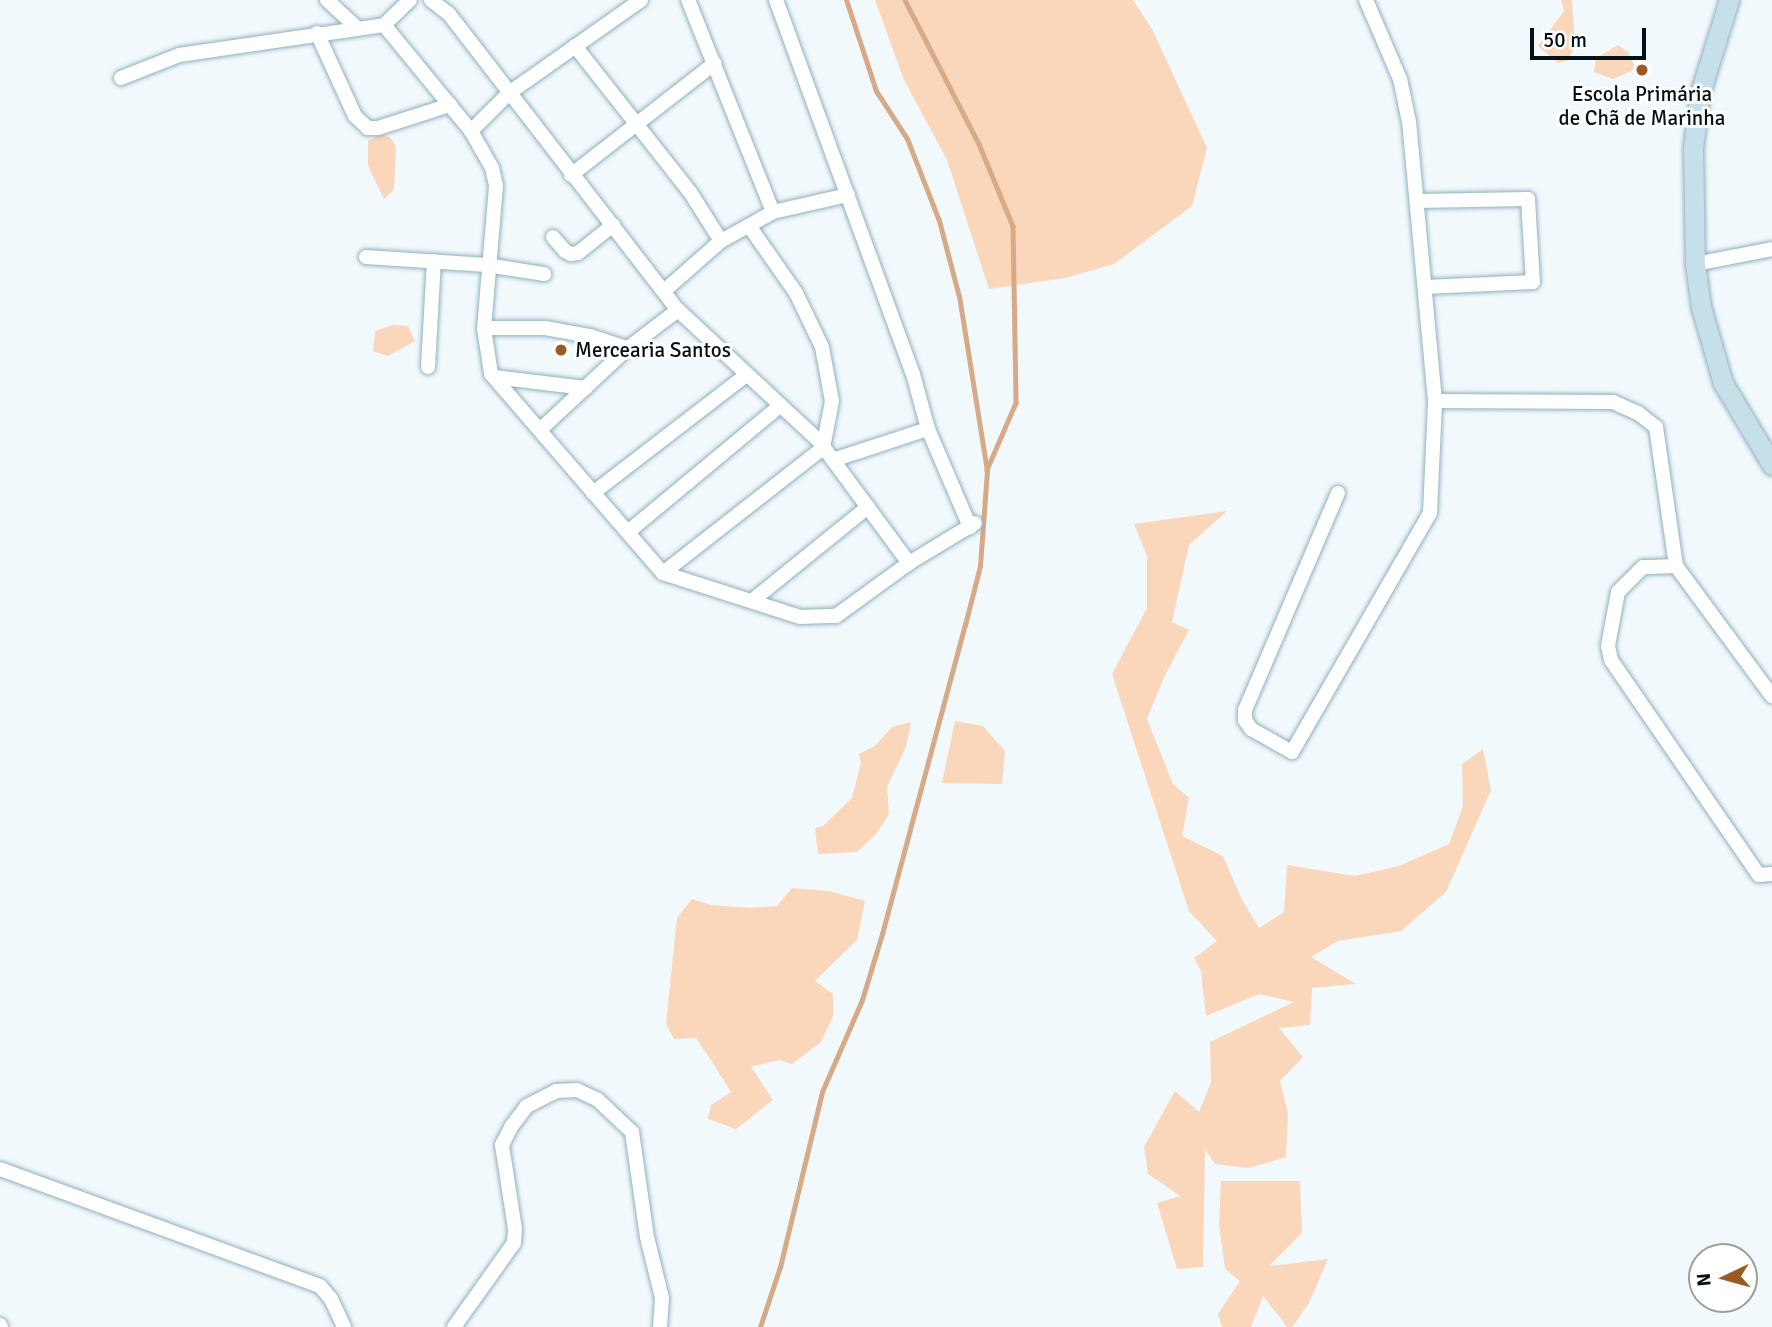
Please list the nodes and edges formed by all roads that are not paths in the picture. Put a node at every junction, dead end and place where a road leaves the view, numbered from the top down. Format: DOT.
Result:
graph roads {
  1 [pos="327,0"];
  2 [pos="410,0"];
  3 [pos="431,0"];
  4 [pos="641,0"];
  5 [pos="688,0"];
  6 [pos="776,0"];
  7 [pos="1367,0"];
  8 [pos="1729,0"];
  9 [pos="384,25"];
  10 [pos="357,28"];
  11 [pos="317,33"];
  12 [pos="575,46"];
  13 [pos="715,63"];
  14 [pos="121,78"];
  15 [pos="509,93"];
  16 [pos="450,105"];
  17 [pos="637,124"];
  18 [pos="471,131"];
  19 [pos="571,175"];
  20 [pos="848,195"];
  21 [pos="1417,201"];
  22 [pos="772,212"];
  23 [pos="613,225"];
  24 [pos="749,226"];
  25 [pos="552,237"];
  26 [pos="721,240"];
  27 [pos="1772,249"];
  28 [pos="366,257"];
  29 [pos="434,261"];
  30 [pos="1695,264"];
  31 [pos="487,265"];
  32 [pos="544,274"];
  33 [pos="1425,288"];
  34 [pos="664,291"];
  35 [pos="678,310"];
  36 [pos="484,328"];
  37 [pos="628,348"];
  38 [pos="428,367"];
  39 [pos="746,375"];
  40 [pos="494,377"];
  41 [pos="585,388"];
  42 [pos="1435,401"];
  43 [pos="780,406"];
  44 [pos="541,429"];
  45 [pos="928,429"];
  46 [pos="823,448"];
  47 [pos="833,460"];
  48 [pos="1772,465"];
  49 [pos="593,493"];
  50 [pos="1338,493"];
  51 [pos="868,507"];
  52 [pos="628,532"];
  53 [pos="909,563"];
  54 [pos="1676,566"];
  55 [pos="663,573"];
  56 [pos="752,600"];
  57 [pos="1772,696"];
  58 [pos="1772,874"];
  59 [pos="0,1169"];
  60 [pos="344,1327"];
  61 [pos="454,1327"];
  62 [pos="660,1327"];
  1 -- 10 [label="street"];
  2 -- 9 [label="street"];
  3 -- 15 [label="street"];
  4 -- 12 [label="street"];
  5 -- 13 [label="street"];
  6 -- 20 [label="street"];
  7 -- 21 [label="street"];
  8 -- 30 [label="street"];
  9 -- 10 [label="street"];
  9 -- 16 [label="street"];
  10 -- 11 [label="street"];
  11 -- 14 [label="street"];
  11 -- 16 [label="street"];
  12 -- 15 [label="street"];
  12 -- 17 [label="street"];
  13 -- 17 [label="street"];
  13 -- 22 [label="street"];
  15 -- 18 [label="street"];
  15 -- 19 [label="street"];
  16 -- 18 [label="street"];
  17 -- 19 [label="street"];
  17 -- 26 [label="street"];
  18 -- 31 [label="street"];
  19 -- 23 [label="street"];
  20 -- 22 [label="street"];
  20 -- 45 [label="street"];
  21 -- 33 [label="street"];
  21 -- 33 [label="street"];
  22 -- 24 [label="street"];
  23 -- 25 [label="street"];
  23 -- 34 [label="street"];
  24 -- 26 [label="street"];
  24 -- 46 [label="street"];
  26 -- 34 [label="street"];
  27 -- 30 [label="street"];
  28 -- 29 [label="street"];
  29 -- 31 [label="street"];
  29 -- 38 [label="street"];
  30 -- 48 [label="street"];
  31 -- 32 [label="street"];
  31 -- 36 [label="street"];
  33 -- 42 [label="street"];
  34 -- 35 [label="street"];
  35 -- 37 [label="street"];
  35 -- 39 [label="street"];
  36 -- 37 [label="street"];
  36 -- 40 [label="street"];
  37 -- 41 [label="street"];
  39 -- 43 [label="street"];
  39 -- 49 [label="street"];
  40 -- 41 [label="street"];
  40 -- 44 [label="street"];
  41 -- 44 [label="street"];
  42 -- 50 [label="street"];
  42 -- 54 [label="street"];
  43 -- 46 [label="street"];
  43 -- 52 [label="street"];
  44 -- 49 [label="street"];
  45 -- 47 [label="street"];
  45 -- 53 [label="street"];
  46 -- 47 [label="street"];
  46 -- 55 [label="street"];
  47 -- 51 [label="street"];
  49 -- 52 [label="street"];
  51 -- 53 [label="street"];
  51 -- 56 [label="street"];
  52 -- 55 [label="street"];
  53 -- 56 [label="street"];
  54 -- 57 [label="street"];
  54 -- 58 [label="street"];
  55 -- 56 [label="street"];
  59 -- 60 [label="street"];
  61 -- 62 [label="street"];
}
